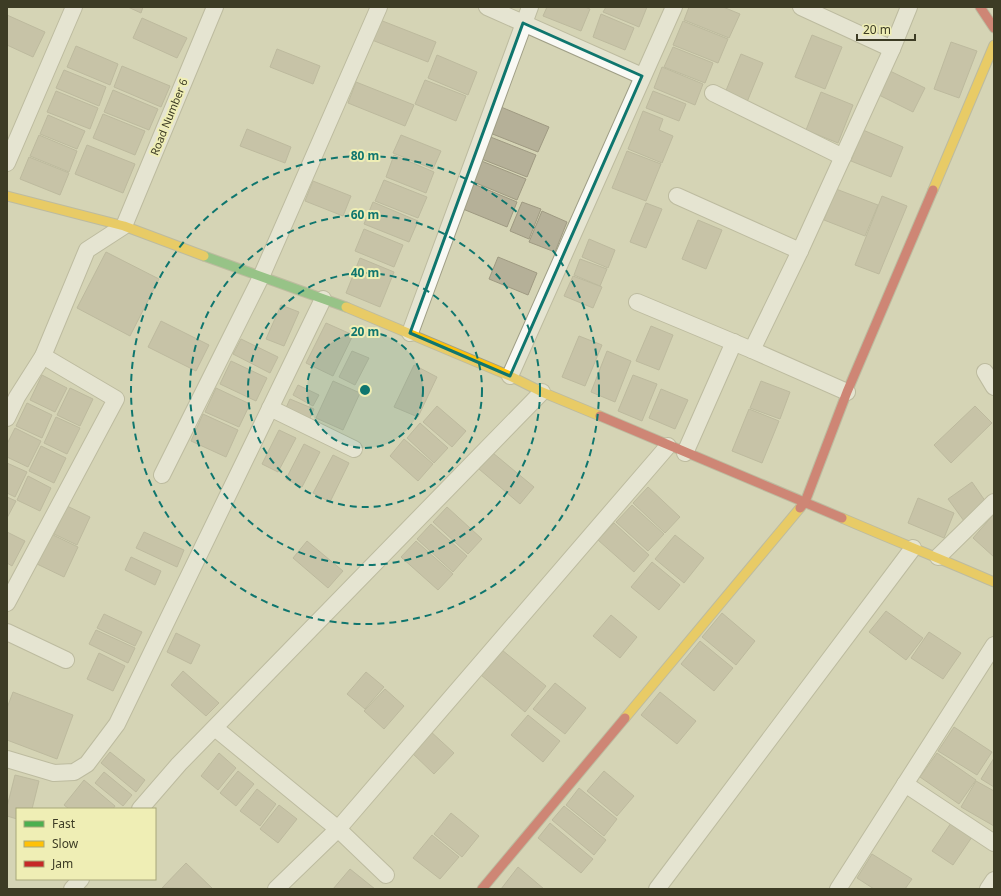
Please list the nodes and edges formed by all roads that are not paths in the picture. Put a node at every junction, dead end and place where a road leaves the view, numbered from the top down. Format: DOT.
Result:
graph roads {
  1 [pos="74,7"];
  2 [pos="214,7"];
  3 [pos="379,7"];
  4 [pos="487,7"];
  5 [pos="530,7"];
  6 [pos="674,7"];
  7 [pos="801,7"];
  8 [pos="909,7"];
  9 [pos="980,7"];
  10 [pos="523,23"];
  11 [pos="994,28"];
  12 [pos="994,45"];
  13 [pos="892,49"];
  14 [pos="642,76"];
  15 [pos="713,93"];
  16 [pos="843,157"];
  17 [pos="7,163"];
  18 [pos="7,196"];
  19 [pos="678,196"];
  20 [pos="124,226"];
  21 [pos="800,251"];
  22 [pos="261,277"];
  23 [pos="323,299"];
  24 [pos="637,302"];
  25 [pos="410,333"];
  26 [pos="734,342"];
  27 [pos="752,350"];
  28 [pos="43,356"];
  29 [pos="985,372"];
  30 [pos="510,376"];
  31 [pos="994,387"];
  32 [pos="542,392"];
  33 [pos="847,392"];
  34 [pos="270,408"];
  35 [pos="7,418"];
  36 [pos="668,446"];
  37 [pos="354,449"];
  38 [pos="685,453"];
  39 [pos="162,475"];
  40 [pos="805,502"];
  41 [pos="994,502"];
  42 [pos="913,548"];
  43 [pos="938,557"];
  44 [pos="994,582"];
  45 [pos="7,603"];
  46 [pos="7,632"];
  47 [pos="994,645"];
  48 [pos="66,660"];
  49 [pos="215,728"];
  50 [pos="7,759"];
  51 [pos="905,784"];
  52 [pos="141,808"];
  53 [pos="338,829"];
  54 [pos="994,843"];
  55 [pos="386,875"];
  56 [pos="80,880"];
  57 [pos="994,880"];
  58 [pos="72,889"];
  59 [pos="276,889"];
  60 [pos="482,889"];
  61 [pos="657,889"];
  62 [pos="838,889"];
  63 [pos="988,889"];
  1 -- 17 [label="street"];
  2 -- 20 [label="street, Road Number 6"];
  3 -- 22 [label="street"];
  4 -- 10 [label="street"];
  5 -- 10 [label="street"];
  6 -- 14 [label="street"];
  7 -- 13 [label="street"];
  8 -- 13 [label="street"];
  9 -- 11 [label="street"];
  10 -- 14 [label="street"];
  10 -- 25 [label="street"];
  12 -- 33 [label="street"];
  13 -- 16 [label="street"];
  14 -- 30 [label="street"];
  15 -- 16 [label="street"];
  16 -- 21 [label="street"];
  18 -- 20 [label="street"];
  19 -- 21 [label="street"];
  20 -- 22 [label="street"];
  20 -- 28 [label="street"];
  21 -- 27 [label="street"];
  22 -- 23 [label="street"];
  22 -- 39 [label="street"];
  23 -- 25 [label="street"];
  23 -- 34 [label="street"];
  24 -- 26 [label="street"];
  25 -- 30 [label="street"];
  26 -- 27 [label="street"];
  26 -- 38 [label="street"];
  27 -- 33 [label="street"];
  28 -- 35 [label="street"];
  28 -- 45 [label="street"];
  29 -- 31 [label="street"];
  30 -- 32 [label="street"];
  32 -- 36 [label="street"];
  32 -- 49 [label="street"];
  33 -- 40 [label="street"];
  34 -- 37 [label="street"];
  34 -- 50 [label="street"];
  36 -- 38 [label="street"];
  36 -- 53 [label="street"];
  38 -- 40 [label="street"];
  40 -- 42 [label="street"];
  40 -- 60 [label="street"];
  41 -- 43 [label="street"];
  42 -- 43 [label="street"];
  42 -- 61 [label="street"];
  43 -- 44 [label="street"];
  46 -- 48 [label="street"];
  47 -- 51 [label="street"];
  49 -- 52 [label="street"];
  49 -- 53 [label="street"];
  51 -- 54 [label="street"];
  51 -- 62 [label="street"];
  53 -- 55 [label="street"];
  53 -- 59 [label="street"];
  56 -- 58 [label="street"];
  57 -- 63 [label="street"];
}
